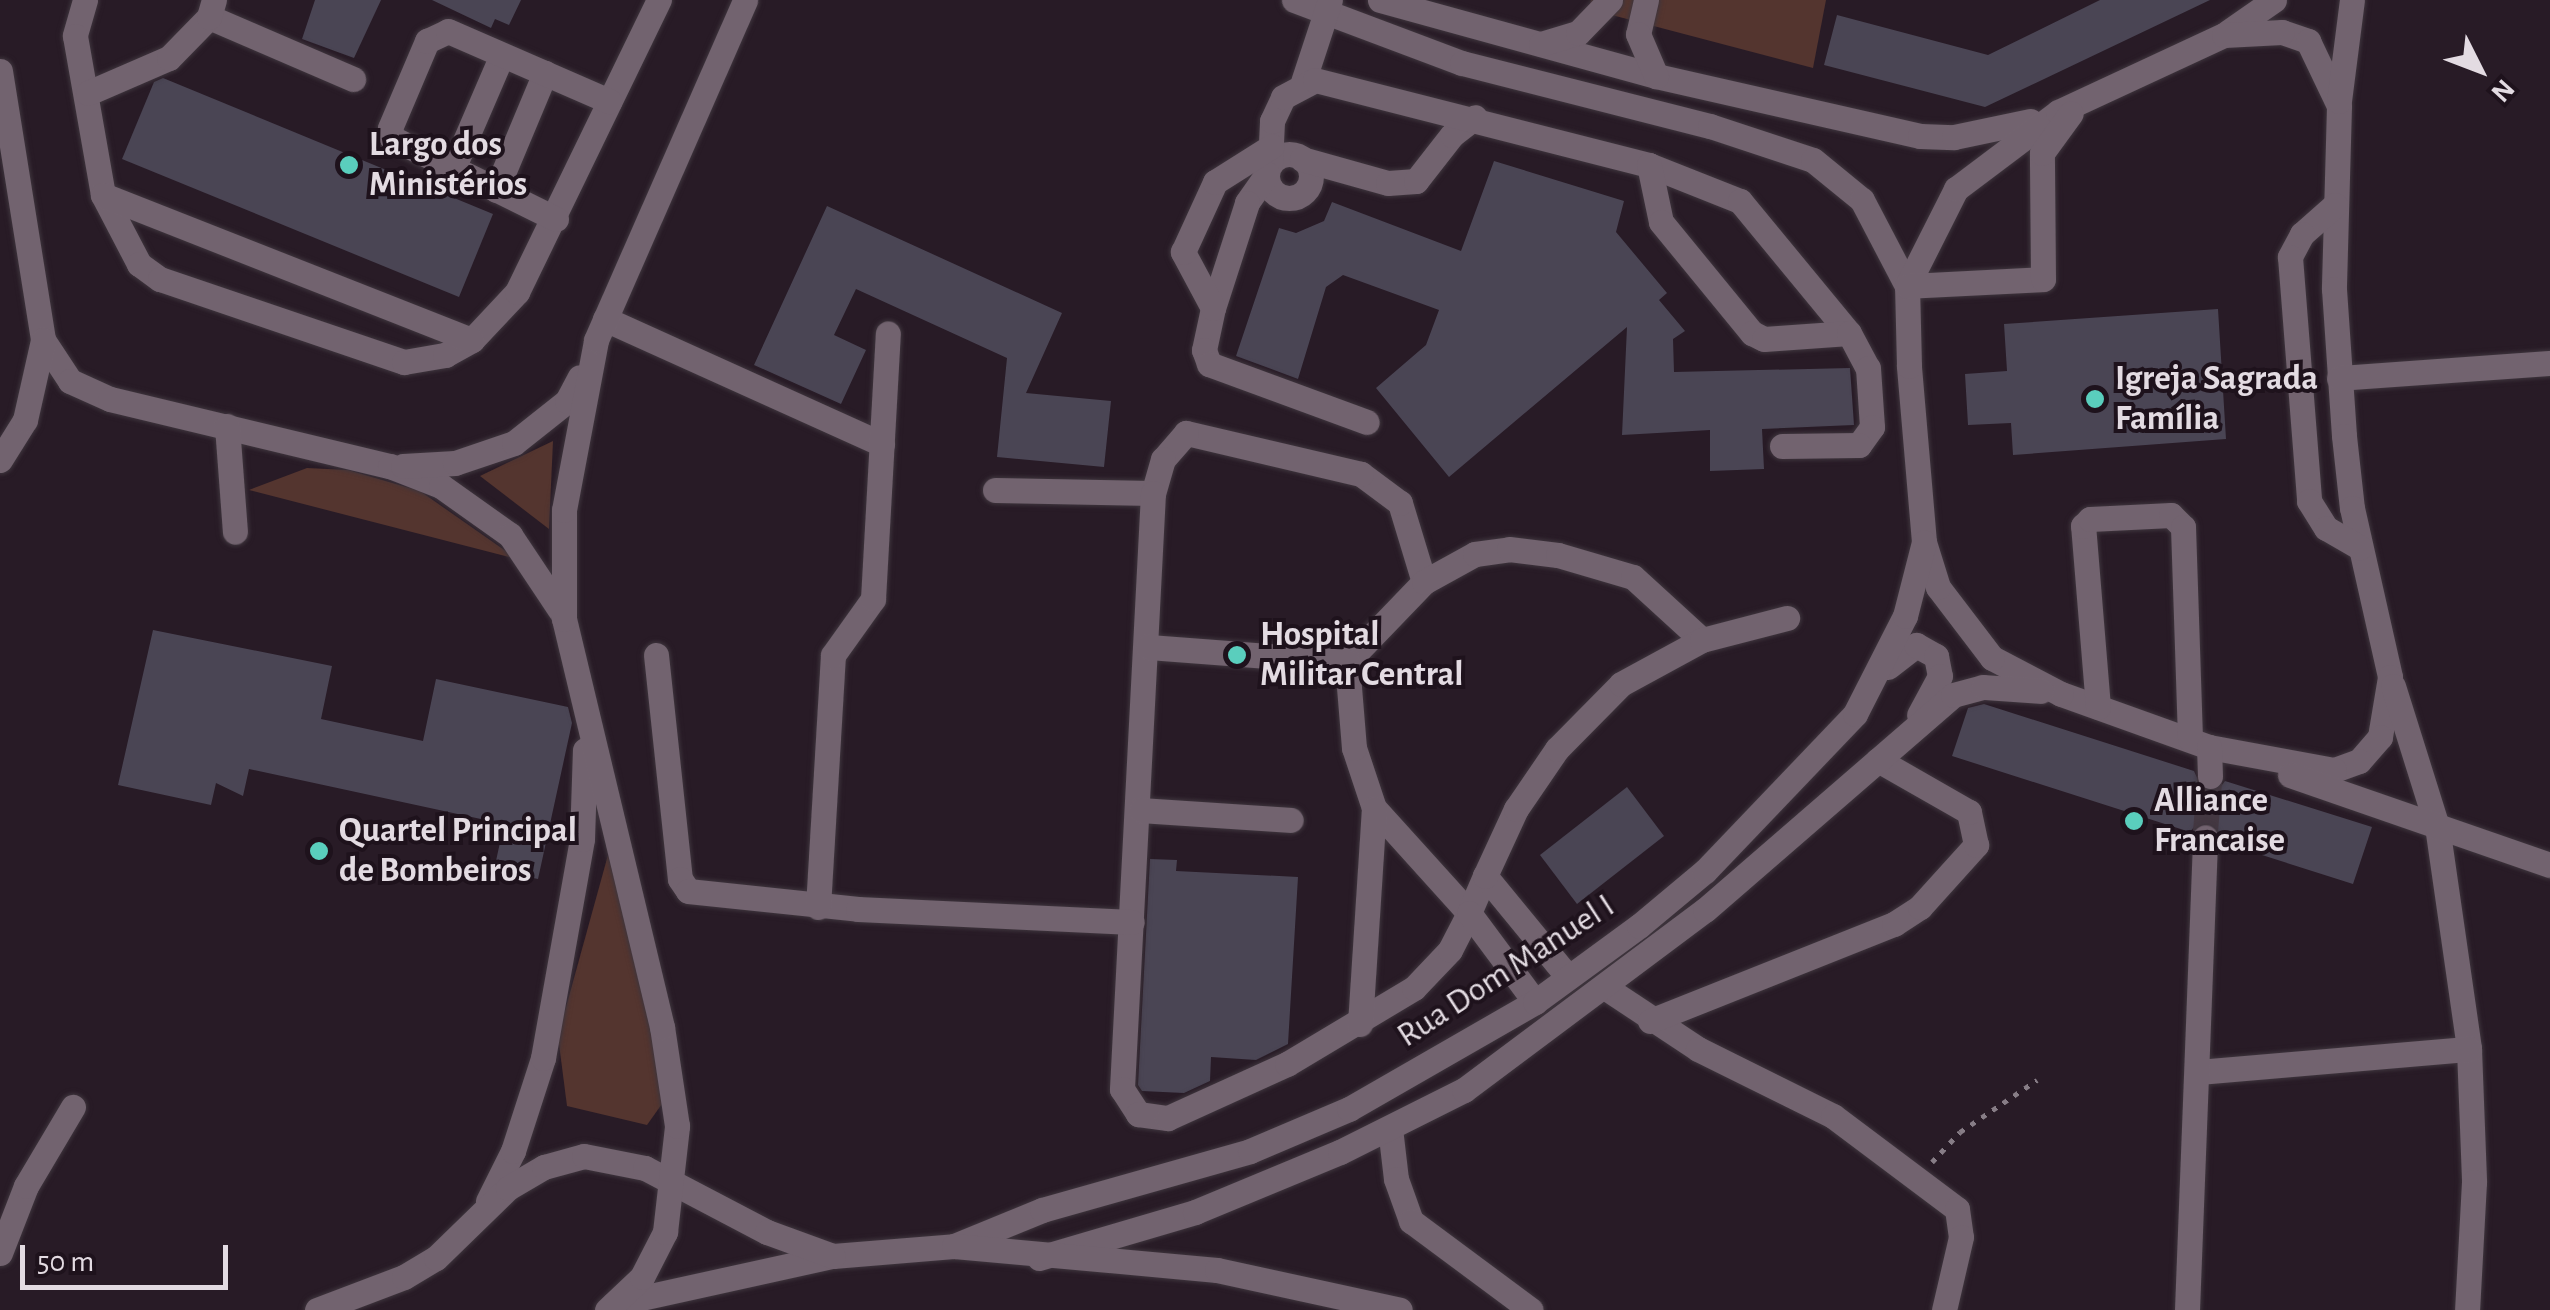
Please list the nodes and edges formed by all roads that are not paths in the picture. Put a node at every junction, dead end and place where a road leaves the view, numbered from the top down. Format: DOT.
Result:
graph roads {
  1 [pos="85,0"];
  2 [pos="658,0"];
  3 [pos="745,0"];
  4 [pos="1294,0"];
  5 [pos="1380,0"];
  6 [pos="1610,0"];
  7 [pos="1646,0"];
  8 [pos="2274,0"];
  9 [pos="2352,0"];
  10 [pos="1328,6"];
  11 [pos="211,9"];
  12 [pos="2224,34"];
  13 [pos="1542,44"];
  14 [pos="502,55"];
  15 [pos="0,71"];
  16 [pos="545,73"];
  17 [pos="1656,76"];
  18 [pos="353,80"];
  19 [pos="1303,82"];
  20 [pos="88,93"];
  21 [pos="609,101"];
  22 [pos="1414,106"];
  23 [pos="2339,106"];
  24 [pos="2070,107"];
  25 [pos="1475,117"];
  26 [pos="3,118"];
  27 [pos="1440,150"];
  28 [pos="1283,157"];
  29 [pos="1649,166"];
  30 [pos="452,170"];
  31 [pos="496,190"];
  32 [pos="103,195"];
  33 [pos="1247,202"];
  34 [pos="2335,205"];
  35 [pos="556,219"];
  36 [pos="1907,286"];
  37 [pos="1213,308"];
  38 [pos="600,329"];
  39 [pos="888,332"];
  40 [pos="1849,333"];
  41 [pos="44,340"];
  42 [pos="472,340"];
  43 [pos="2550,363"];
  44 [pos="2340,378"];
  45 [pos="1367,422"];
  46 [pos="227,426"];
  47 [pos="882,444"];
  48 [pos="1782,446"];
  49 [pos="0,460"];
  50 [pos="390,466"];
  51 [pos="995,490"];
  52 [pos="1153,493"];
  53 [pos="236,532"];
  54 [pos="1924,542"];
  55 [pos="2360,548"];
  56 [pos="1424,582"];
  57 [pos="1788,618"];
  58 [pos="564,619"];
  59 [pos="1702,640"];
  60 [pos="1148,647"];
  61 [pos="656,655"];
  62 [pos="1347,662"];
  63 [pos="2390,677"];
  64 [pos="1874,687"];
  65 [pos="2061,694"];
  66 [pos="2098,707"];
  67 [pos="586,710"];
  68 [pos="1910,729"];
  69 [pos="2211,746"];
  70 [pos="1878,760"];
  71 [pos="2210,776"];
  72 [pos="1374,808"];
  73 [pos="1141,810"];
  74 [pos="1291,820"];
  75 [pos="2436,826"];
  76 [pos="2205,837"];
  77 [pos="2550,864"];
  78 [pos="1485,876"];
  79 [pos="818,906"];
  80 [pos="1469,913"];
  81 [pos="1132,922"];
  82 [pos="1568,977"];
  83 [pos="1606,988"];
  84 [pos="1535,1002"];
  85 [pos="1650,1021"];
  86 [pos="1360,1024"];
  87 [pos="2469,1049"];
  88 [pos="2199,1072"];
  89 [pos="73,1106"];
  90 [pos="1390,1128"];
  91 [pos="676,1181"];
  92 [pos="484,1210"];
  93 [pos="954,1246"];
  94 [pos="0,1253"];
  95 [pos="833,1256"];
  96 [pos="1039,1258"];
  97 [pos="1310,1300"];
  98 [pos="603,1308"];
  99 [pos="317,1310"];
  100 [pos="1400,1310"];
  101 [pos="1531,1310"];
  102 [pos="1944,1310"];
  103 [pos="2187,1310"];
  104 [pos="2467,1310"];
  1 -- 20 [label="street"];
  2 -- 21 [label="street"];
  3 -- 38 [label="street"];
  4 -- 10 [label="street"];
  5 -- 13 [label="street"];
  6 -- 13 [label="street"];
  7 -- 17 [label="street"];
  8 -- 12 [label="street"];
  9 -- 23 [label="street"];
  10 -- 19 [label="street"];
  10 -- 36 [label="street"];
  11 -- 18 [label="street"];
  11 -- 20 [label="street"];
  12 -- 23 [label="street"];
  12 -- 24 [label="street"];
  13 -- 17 [label="street"];
  14 -- 16 [label="street"];
  14 -- 30 [label="street"];
  14 -- 30 [label="street"];
  15 -- 26 [label="street"];
  16 -- 21 [label="street"];
  16 -- 31 [label="street"];
  17 -- 24 [label="street"];
  19 -- 22 [label="street"];
  19 -- 28 [label="street"];
  20 -- 32 [label="street"];
  21 -- 35 [label="street"];
  22 -- 25 [label="street"];
  22 -- 27 [label="street"];
  23 -- 34 [label="street"];
  24 -- 36 [label="street"];
  24 -- 36 [label="street"];
  25 -- 27 [label="street"];
  25 -- 29 [label="street"];
  26 -- 41 [label="street"];
  27 -- 28 [label="street"];
  28 -- 33 [label="street"];
  28 -- 33 [label="street"];
  28 -- 37 [label="street"];
  29 -- 40 [label="street"];
  29 -- 40 [label="street"];
  30 -- 31 [label="street"];
  31 -- 35 [label="street"];
  32 -- 42 [label="street"];
  32 -- 42 [label="street"];
  33 -- 37 [label="street"];
  34 -- 44 [label="street"];
  34 -- 55 [label="street"];
  35 -- 42 [label="street"];
  36 -- 54 [label="street"];
  37 -- 45 [label="street"];
  38 -- 47 [label="street"];
  38 -- 50 [label="street"];
  38 -- 58 [label="street"];
  39 -- 47 [label="street"];
  40 -- 48 [label="street"];
  41 -- 46 [label="street"];
  41 -- 49 [label="street"];
  43 -- 44 [label="street"];
  44 -- 55 [label="street"];
  46 -- 50 [label="street"];
  46 -- 53 [label="street"];
  47 -- 79 [label="street"];
  50 -- 58 [label="street"];
  51 -- 52 [label="street"];
  52 -- 56 [label="street"];
  52 -- 60 [label="street"];
  54 -- 64 [label="street, Rua Dom Manuel I"];
  54 -- 65 [label="street"];
  55 -- 63 [label="street"];
  56 -- 59 [label="street"];
  56 -- 62 [label="street"];
  57 -- 59 [label="street"];
  58 -- 67 [label="street"];
  59 -- 78 [label="street"];
  60 -- 62 [label="street"];
  60 -- 73 [label="street"];
  61 -- 79 [label="street"];
  62 -- 72 [label="street"];
  63 -- 69 [label="street"];
  63 -- 75 [label="street"];
  64 -- 68 [label="street"];
  64 -- 82 [label="street, Rua Dom Manuel I"];
  65 -- 66 [label="street"];
  65 -- 68 [label="street, Rua Dom Manuel I"];
  66 -- 69 [label="street"];
  66 -- 69 [label="street"];
  67 -- 91 [label="street"];
  67 -- 92 [label="street"];
  68 -- 70 [label="street, Rua Dom Manuel I"];
  69 -- 71 [label="street"];
  69 -- 75 [label="street"];
  70 -- 83 [label="street, Rua Dom Manuel I"];
  70 -- 85 [label="street"];
  72 -- 80 [label="street"];
  72 -- 86 [label="street"];
  73 -- 74 [label="street"];
  73 -- 81 [label="street"];
  75 -- 77 [label="street"];
  75 -- 87 [label="street"];
  76 -- 88 [label="street"];
  78 -- 80 [label="street"];
  78 -- 82 [label="street"];
  79 -- 81 [label="street"];
  80 -- 84 [label="street"];
  80 -- 86 [label="street"];
  81 -- 86 [label="street"];
  82 -- 84 [label="street, Rua Dom Manuel I"];
  83 -- 85 [label="street"];
  83 -- 90 [label="street, Rua Dom Manuel I"];
  84 -- 93 [label="street, Rua Dom Manuel I"];
  85 -- 102 [label="street"];
  87 -- 88 [label="street"];
  87 -- 104 [label="street"];
  88 -- 103 [label="street"];
  89 -- 94 [label="street"];
  90 -- 96 [label="street, Rua Dom Manuel I"];
  90 -- 101 [label="street"];
  91 -- 92 [label="street"];
  91 -- 95 [label="street"];
  91 -- 98 [label="street"];
  92 -- 99 [label="street"];
  93 -- 95 [label="street"];
  93 -- 96 [label="street"];
  95 -- 98 [label="street"];
  96 -- 97 [label="street"];
  97 -- 100 [label="street"];
}
